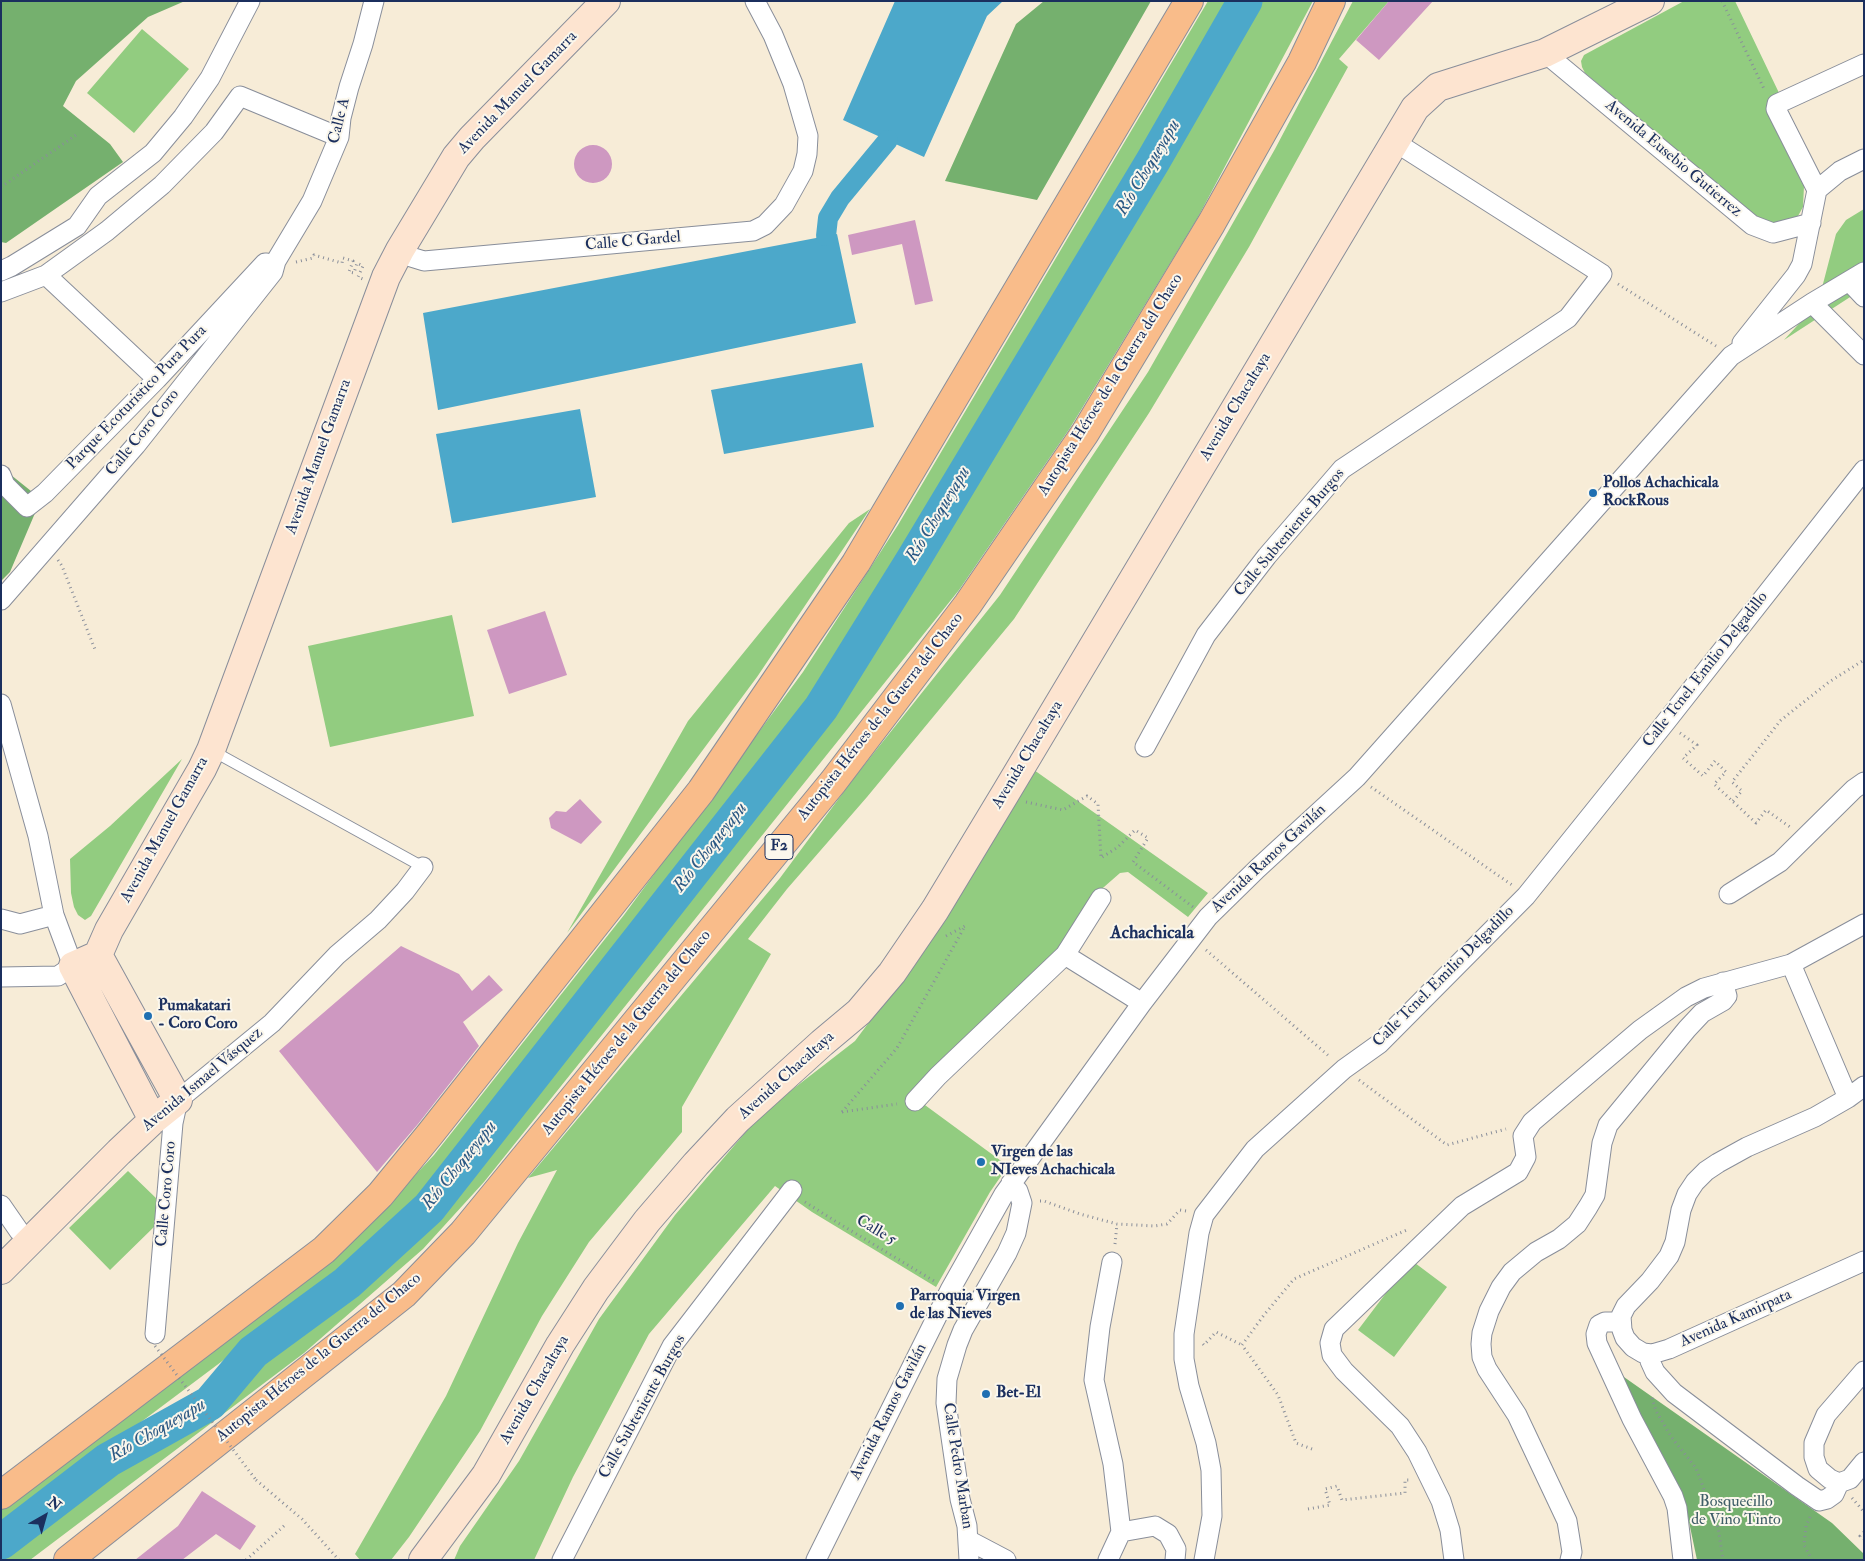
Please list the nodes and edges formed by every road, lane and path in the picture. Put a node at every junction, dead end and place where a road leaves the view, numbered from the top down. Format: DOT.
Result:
graph roads {
  1 [pos="250,1"];
  2 [pos="374,1"];
  3 [pos="606,1"];
  4 [pos="755,1"];
  5 [pos="1189,1"];
  6 [pos="1331,1"];
  7 [pos="1650,1"];
  8 [pos="1722,1"];
  9 [pos="1546,53"];
  10 [pos="1864,64"];
  11 [pos="1777,104"];
  12 [pos="79,133"];
  13 [pos="339,137"];
  14 [pos="1395,142"];
  15 [pos="1864,159"];
  16 [pos="1,187"];
  17 [pos="1817,190"];
  18 [pos="1811,223"];
  19 [pos="400,250"];
  20 [pos="276,261"];
  21 [pos="1,271"];
  22 [pos="366,274"];
  23 [pos="1602,274"];
  24 [pos="46,275"];
  25 [pos="1856,277"];
  26 [pos="1,292"];
  27 [pos="1864,297"];
  28 [pos="1812,303"];
  29 [pos="1864,355"];
  30 [pos="1732,356"];
  31 [pos="157,379"];
  32 [pos="1864,470"];
  33 [pos="1,475"];
  34 [pos="48,545"];
  35 [pos="1,600"];
  36 [pos="96,652"];
  37 [pos="1864,660"];
  38 [pos="1,704"];
  39 [pos="1665,723"];
  40 [pos="1145,747"];
  41 [pos="210,750"];
  42 [pos="1356,777"];
  43 [pos="1864,782"];
  44 [pos="1005,794"];
  45 [pos="1733,801"];
  46 [pos="1805,838"];
  47 [pos="423,867"];
  48 [pos="1730,894"];
  49 [pos="1526,896"];
  50 [pos="1101,898"];
  51 [pos="54,915"];
  52 [pos="1208,917"];
  53 [pos="1,918"];
  54 [pos="1864,924"];
  55 [pos="965,926"];
  56 [pos="98,955"];
  57 [pos="1065,955"];
  58 [pos="1791,964"];
  59 [pos="73,966"];
  60 [pos="1,977"];
  61 [pos="1723,982"];
  62 [pos="1142,1003"];
  63 [pos="1864,1086"];
  64 [pos="1848,1098"];
  65 [pos="178,1100"];
  66 [pos="915,1101"];
  67 [pos="153,1120"];
  68 [pos="1011,1183"];
  69 [pos="792,1190"];
  70 [pos="1022,1203"];
  71 [pos="1,1205"];
  72 [pos="1204,1215"];
  73 [pos="1418,1225"];
  74 [pos="30,1241"];
  75 [pos="1864,1261"];
  76 [pos="1112,1262"];
  77 [pos="1,1270"];
  78 [pos="950,1290"];
  79 [pos="1621,1322"];
  80 [pos="1184,1334"];
  81 [pos="155,1340"];
  82 [pos="1242,1345"];
  83 [pos="1652,1354"];
  84 [pos="1864,1371"];
  85 [pos="1651,1395"];
  86 [pos="1312,1449"];
  87 [pos="1864,1462"];
  88 [pos="1414,1480"];
  89 [pos="1839,1483"];
  90 [pos="1,1495"];
  91 [pos="1819,1501"];
  92 [pos="1308,1509"];
  93 [pos="285,1525"];
  94 [pos="1121,1532"];
  95 [pos="1864,1532"];
  96 [pos="1864,1539"];
  97 [pos="968,1540"];
  98 [pos="68,1560"];
  99 [pos="246,1560"];
  100 [pos="339,1560"];
  101 [pos="423,1560"];
  102 [pos="562,1560"];
  103 [pos="816,1560"];
  104 [pos="969,1560"];
  105 [pos="1006,1560"];
  106 [pos="1108,1560"];
  107 [pos="1175,1560"];
  108 [pos="1204,1560"];
  109 [pos="1454,1560"];
  110 [pos="1570,1560"];
  111 [pos="1683,1560"];
  112 [pos="1723,1560"];
  113 [pos="1812,1560"];
  1 -- 21 [label="street"];
  2 -- 13 [label="street, Calle A"];
  3 -- 19 [label="street, Avenida Manuel Gamarra"];
  4 -- 19 [label="street, Calle C Gardel"];
  5 -- 90 [label="highway"];
  6 -- 98 [label="highway, Autopista Héroes de la Guerra del Chaco / F2"];
  7 -- 9 [label="street, Avenida Chacaltaya"];
  8 -- 11 [label="path"];
  9 -- 14 [label="street, Avenida Chacaltaya"];
  9 -- 18 [label="street, Avenida Eusebio Gutierrez"];
  10 -- 11 [label="street"];
  11 -- 17 [label="street"];
  12 -- 16 [label="path"];
  13 -- 20 [label="street, Calle A"];
  13 -- 24 [label="street"];
  14 -- 23 [label="street"];
  14 -- 44 [label="street, Avenida Chacaltaya"];
  15 -- 17 [label="street"];
  17 -- 18 [label="street"];
  18 -- 30 [label="street"];
  19 -- 41 [label="street, Avenida Manuel Gamarra"];
  20 -- 22 [label="path"];
  20 -- 31 [label="street, Parque Ecoturistico Pura Pura"];
  20 -- 34 [label="street, Calle Coro Coro"];
  23 -- 30 [label="path"];
  23 -- 40 [label="street, Calle Subteniente Burgos"];
  24 -- 26 [label="street"];
  24 -- 31 [label="street"];
  25 -- 27 [label="street"];
  25 -- 28 [label="street, Avenida Ramos Gavilán"];
  28 -- 29 [label="street"];
  28 -- 30 [label="street, Avenida Ramos Gavilán"];
  30 -- 42 [label="street, Avenida Ramos Gavilán"];
  31 -- 33 [label="street, Parque Ecoturistico Pura Pura"];
  32 -- 39 [label="street, Calle Tcnel. Emilio Delgadillo"];
  34 -- 35 [label="street, Calle Coro Coro"];
  34 -- 36 [label="path"];
  37 -- 45 [label="path"];
  38 -- 51 [label="street, Calle Coro Coro"];
  39 -- 45 [label="path"];
  39 -- 49 [label="street, Calle Tcnel. Emilio Delgadillo"];
  41 -- 47 [label="lane"];
  41 -- 56 [label="street, Avenida Manuel Gamarra"];
  42 -- 49 [label="path"];
  42 -- 52 [label="street, Avenida Ramos Gavilán"];
  43 -- 46 [label="street"];
  44 -- 52 [label="path"];
  44 -- 101 [label="street, Avenida Chacaltaya"];
  45 -- 46 [label="path"];
  46 -- 48 [label="street"];
  47 -- 65 [label="street, Avenida Ismael Vásquez"];
  49 -- 72 [label="street, Calle Tcnel. Emilio Delgadillo"];
  50 -- 57 [label="street"];
  51 -- 53 [label="street"];
  51 -- 59 [label="street, Calle Coro Coro"];
  52 -- 62 [label="street, Avenida Ramos Gavilán"];
  54 -- 58 [label="street"];
  55 -- 66 [label="path"];
  56 -- 59 [label="street"];
  56 -- 65 [label="street"];
  57 -- 62 [label="street"];
  57 -- 66 [label="street"];
  58 -- 61 [label="street"];
  58 -- 64 [label="street"];
  59 -- 60 [label="street"];
  59 -- 67 [label="street, Calle Coro Coro"];
  61 -- 109 [label="street"];
  61 -- 110 [label="street"];
  62 -- 68 [label="street, Avenida Ramos Gavilán"];
  63 -- 64 [label="street"];
  64 -- 79 [label="street"];
  65 -- 67 [label="street, Avenida Ismael Vásquez"];
  65 -- 81 [label="street, Calle Coro Coro"];
  67 -- 74 [label="street, Avenida Ismael Vásquez"];
  68 -- 70 [label="street"];
  68 -- 78 [label="street, Avenida Ramos Gavilán"];
  69 -- 78 [label="path, Calle 5"];
  69 -- 102 [label="street, Calle Subteniente Burgos"];
  70 -- 72 [label="path"];
  70 -- 97 [label="street, Calle Pedro Marban"];
  71 -- 74 [label="street"];
  72 -- 80 [label="street, Calle Tcnel. Emilio Delgadillo"];
  73 -- 82 [label="path"];
  74 -- 77 [label="street, Avenida Ismael Vásquez"];
  75 -- 83 [label="street, Avenida Kamirpata"];
  76 -- 94 [label="street"];
  78 -- 103 [label="street, Avenida Ramos Gavilán"];
  79 -- 83 [label="street"];
  79 -- 111 [label="street"];
  80 -- 82 [label="path"];
  80 -- 108 [label="street, Calle Tcnel. Emilio Delgadillo"];
  81 -- 100 [label="path, bridge"];
  82 -- 86 [label="path"];
  83 -- 91 [label="street"];
  84 -- 89 [label="street"];
  85 -- 112 [label="path"];
  87 -- 89 [label="street"];
  88 -- 92 [label="path"];
  89 -- 91 [label="street"];
  91 -- 113 [label="path"];
  93 -- 99 [label="path"];
  94 -- 106 [label="street"];
  94 -- 107 [label="street"];
  95 -- 96 [label="path"];
  97 -- 104 [label="street, Calle Pedro Marban"];
  97 -- 105 [label="street"];
}
